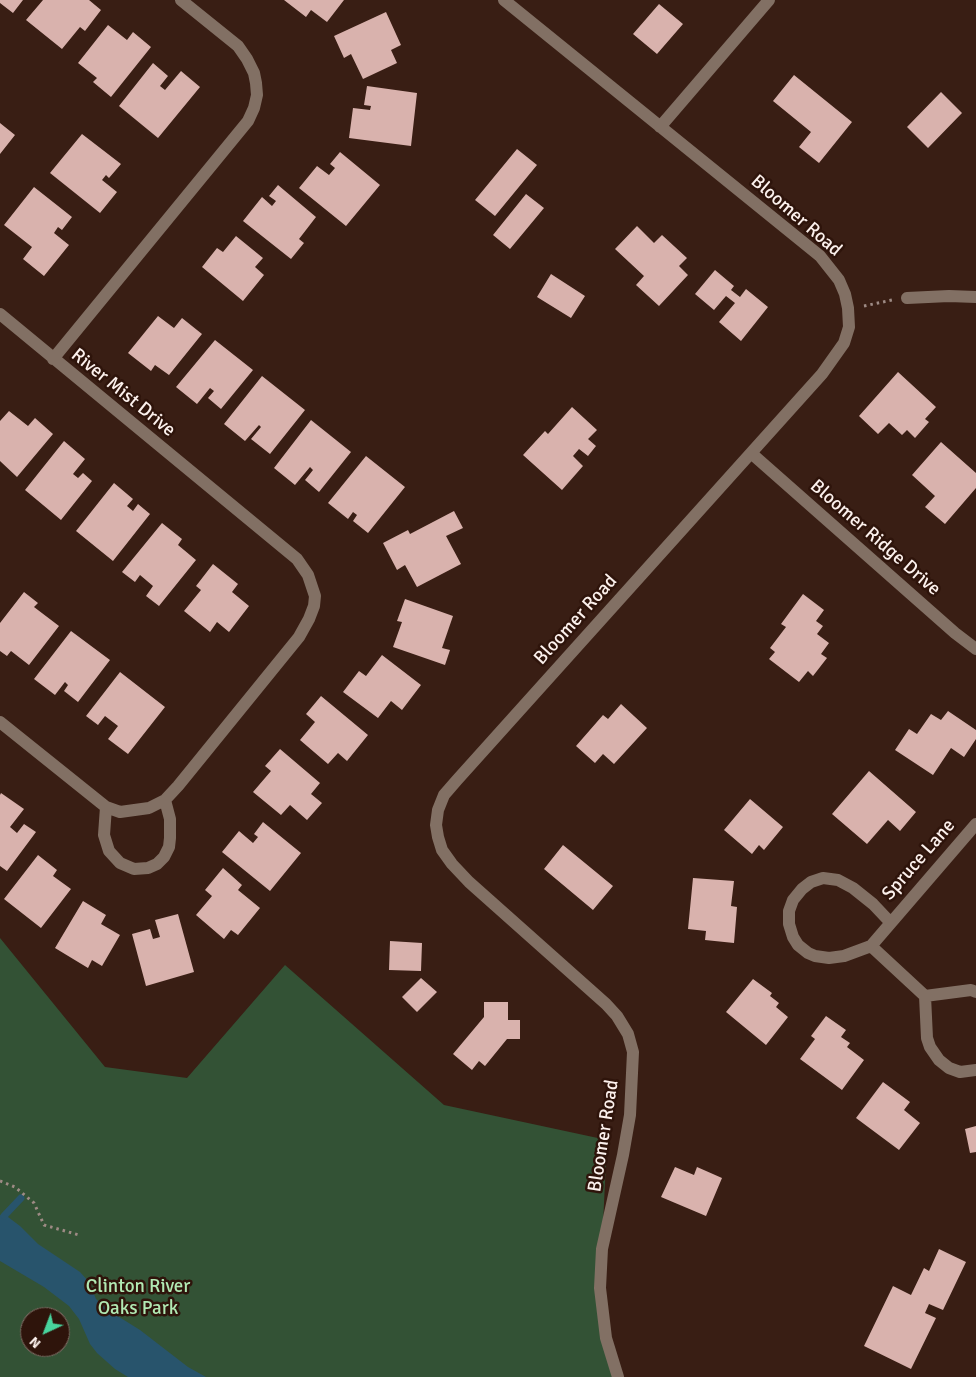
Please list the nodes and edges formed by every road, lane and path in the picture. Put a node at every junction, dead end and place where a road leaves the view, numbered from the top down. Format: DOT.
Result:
graph roads {
  1 [pos="181,0"];
  2 [pos="504,0"];
  3 [pos="769,0"];
  4 [pos="660,127"];
  5 [pos="976,297"];
  6 [pos="907,298"];
  7 [pos="848,308"];
  8 [pos="0,314"];
  9 [pos="53,359"];
  10 [pos="751,453"];
  11 [pos="976,649"];
  12 [pos="0,722"];
  13 [pos="165,800"];
  14 [pos="106,807"];
  15 [pos="976,824"];
  16 [pos="890,922"];
  17 [pos="871,946"];
  18 [pos="976,992"];
  19 [pos="925,996"];
  20 [pos="976,1070"];
  21 [pos="0,1181"];
  22 [pos="79,1235"];
  23 [pos="618,1377"];
  1 -- 9 [label="street, River Mist Drive"];
  2 -- 4 [label="street, Bloomer Road"];
  3 -- 4 [label="street"];
  4 -- 7 [label="street, Bloomer Road"];
  5 -- 6 [label="street"];
  6 -- 7 [label="path"];
  7 -- 10 [label="street, Bloomer Road"];
  8 -- 9 [label="street"];
  9 -- 13 [label="street, River Mist Drive"];
  10 -- 11 [label="street, Bloomer Ridge Drive"];
  10 -- 23 [label="street, Bloomer Road"];
  12 -- 14 [label="street, River Mist Drive"];
  13 -- 14 [label="street, River Mist Drive"];
  13 -- 14 [label="street"];
  15 -- 16 [label="street, Spruce Lane"];
  16 -- 17 [label="street, Spruce Lane"];
  16 -- 17 [label="street, Spruce Lane"];
  17 -- 19 [label="street"];
  18 -- 19 [label="street"];
  19 -- 20 [label="street"];
  21 -- 22 [label="path"];
}
